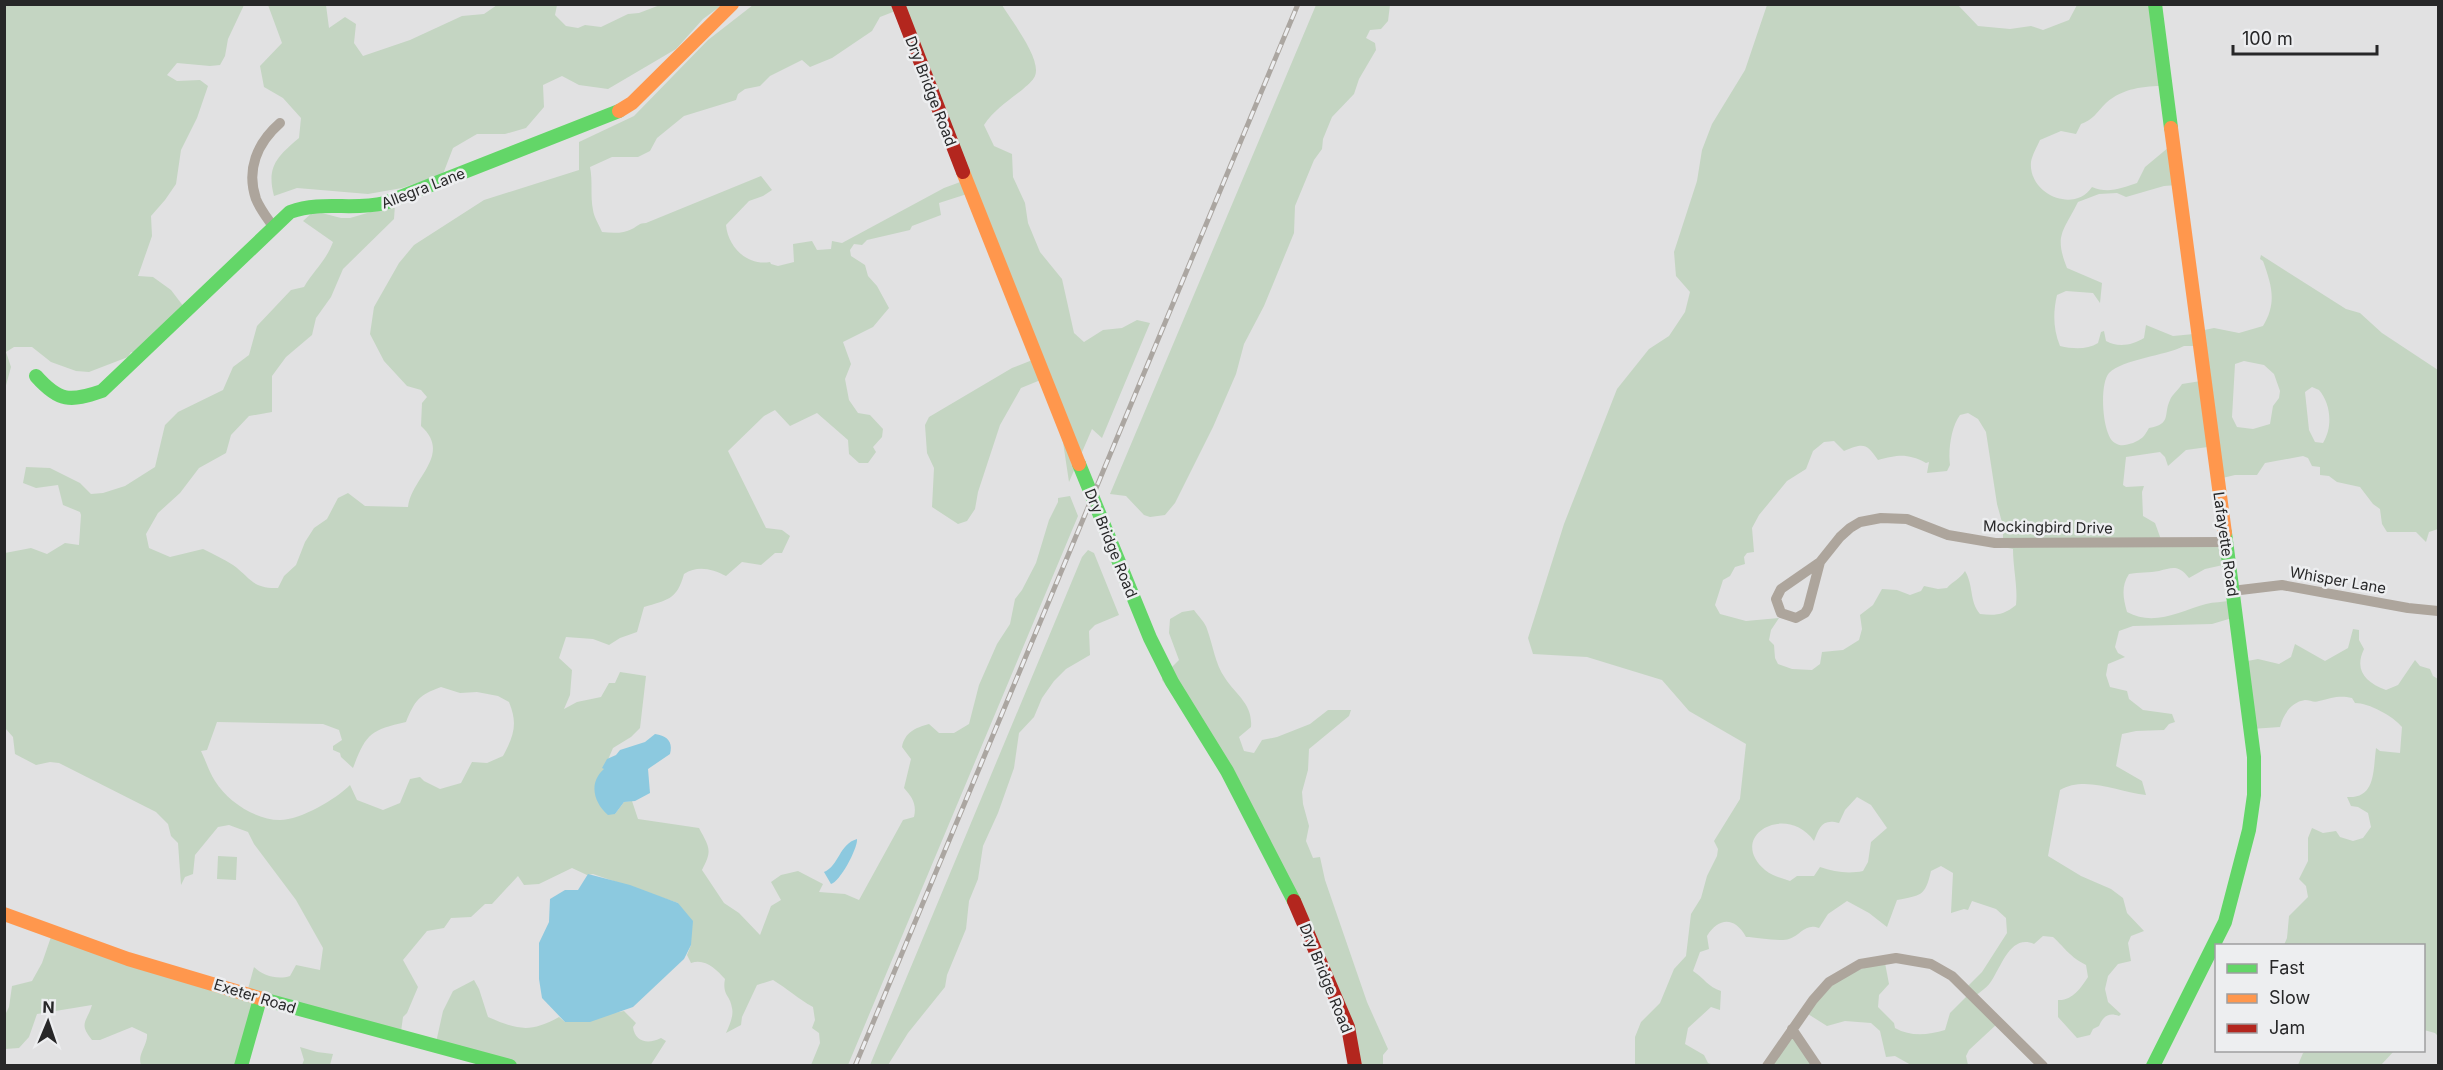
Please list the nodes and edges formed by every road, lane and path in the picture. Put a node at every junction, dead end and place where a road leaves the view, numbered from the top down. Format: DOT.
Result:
graph roads {
  1 [pos="732,4"];
  2 [pos="898,4"];
  3 [pos="2155,4"];
  4 [pos="279,123"];
  5 [pos="274,228"];
  6 [pos="36,376"];
  7 [pos="2226,542"];
  8 [pos="1820,562"];
  9 [pos="2232,591"];
  10 [pos="2439,611"];
  11 [pos="4,914"];
  12 [pos="260,999"];
  13 [pos="1792,1029"];
  14 [pos="241,1065"];
  15 [pos="510,1065"];
  16 [pos="1355,1065"];
  17 [pos="1767,1065"];
  18 [pos="1817,1065"];
  19 [pos="2043,1065"];
  20 [pos="2153,1065"];
  1 -- 5 [label="street, Allegra Lane"];
  2 -- 16 [label="street, Dry Bridge Road"];
  3 -- 7 [label="street, Lafayette Road"];
  4 -- 5 [label="street"];
  5 -- 6 [label="street, Allegra Lane"];
  7 -- 8 [label="street, Mockingbird Drive"];
  7 -- 9 [label="street, Lafayette Road"];
  8 -- 8 [label="street, Mockingbird Drive"];
  9 -- 10 [label="street, Whisper Lane"];
  9 -- 20 [label="street, Lafayette Road"];
  11 -- 12 [label="street, Exeter Road"];
  12 -- 14 [label="street"];
  12 -- 15 [label="street, Exeter Road"];
  13 -- 17 [label="street"];
  13 -- 18 [label="street"];
  13 -- 19 [label="street"];
}
